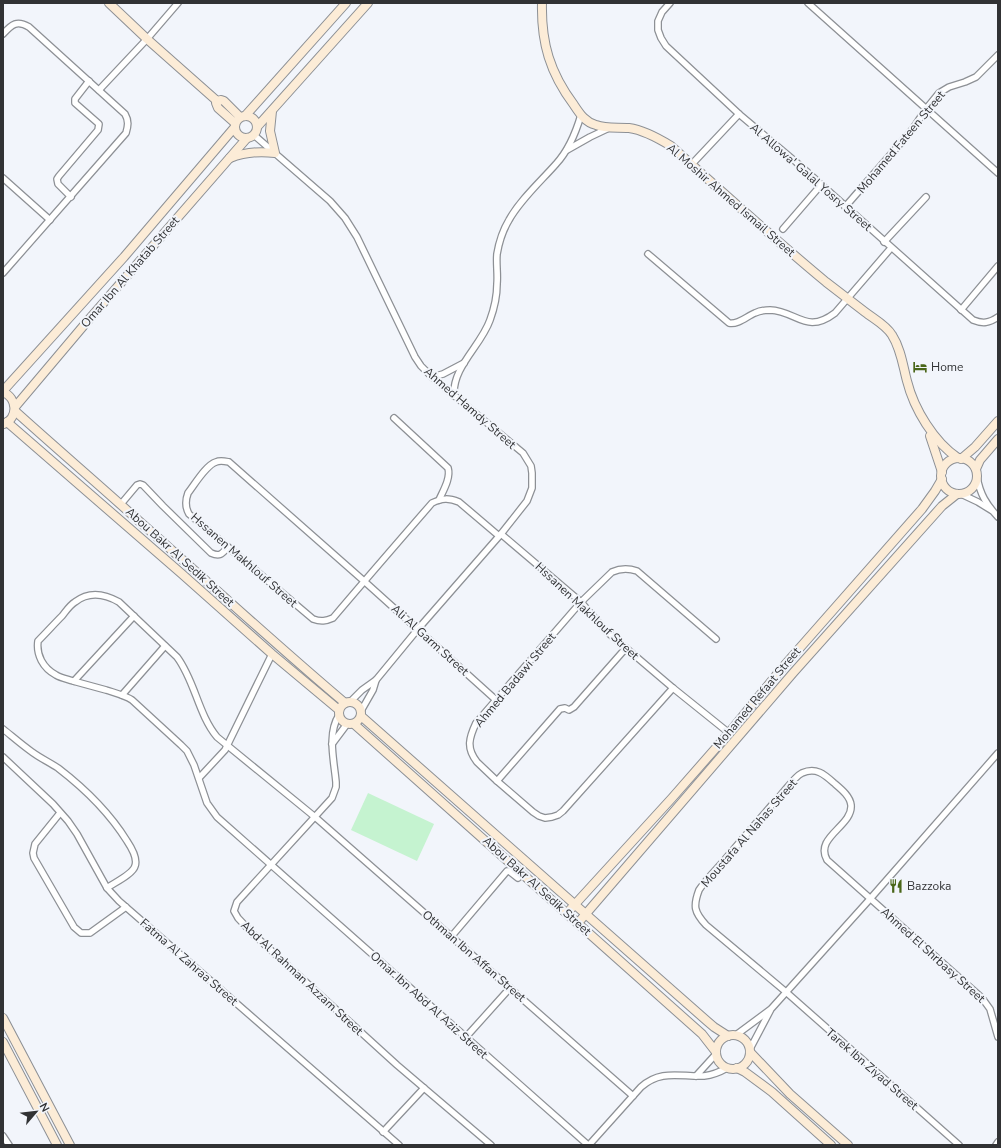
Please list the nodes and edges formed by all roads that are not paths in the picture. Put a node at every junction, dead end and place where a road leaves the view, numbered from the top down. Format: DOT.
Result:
graph roads {
  1 [pos="109,3"];
  2 [pos="178,3"];
  3 [pos="346,3"];
  4 [pos="368,3"];
  5 [pos="542,3"];
  6 [pos="670,3"];
  7 [pos="808,3"];
  8 [pos="3,34"];
  9 [pos="147,38"];
  10 [pos="998,55"];
  11 [pos="89,81"];
  12 [pos="99,90"];
  13 [pos="272,109"];
  14 [pos="926,109"];
  15 [pos="739,114"];
  16 [pos="581,116"];
  17 [pos="239,121"];
  18 [pos="612,127"];
  19 [pos="252,133"];
  20 [pos="565,151"];
  21 [pos="275,153"];
  22 [pos="230,158"];
  23 [pos="692,164"];
  24 [pos="998,173"];
  25 [pos="3,178"];
  26 [pos="821,185"];
  27 [pos="71,197"];
  28 [pos="926,198"];
  29 [pos="845,207"];
  30 [pos="50,220"];
  31 [pos="783,229"];
  32 [pos="884,242"];
  33 [pos="891,248"];
  34 [pos="648,254"];
  35 [pos="998,266"];
  36 [pos="3,273"];
  37 [pos="847,299"];
  38 [pos="961,310"];
  39 [pos="998,317"];
  40 [pos="464,363"];
  41 [pos="432,377"];
  42 [pos="3,391"];
  43 [pos="454,396"];
  44 [pos="15,409"];
  45 [pos="394,418"];
  46 [pos="923,418"];
  47 [pos="998,421"];
  48 [pos="5,423"];
  49 [pos="998,439"];
  50 [pos="960,458"];
  51 [pos="976,473"];
  52 [pos="942,476"];
  53 [pos="959,494"];
  54 [pos="439,500"];
  55 [pos="121,504"];
  56 [pos="997,515"];
  57 [pos="500,535"];
  58 [pos="228,547"];
  59 [pos="364,581"];
  60 [pos="581,602"];
  61 [pos="134,616"];
  62 [pos="418,629"];
  63 [pos="716,639"];
  64 [pos="165,646"];
  65 [pos="626,648"];
  66 [pos="272,654"];
  67 [pos="790,659"];
  68 [pos="799,666"];
  69 [pos="783,667"];
  70 [pos="793,673"];
  71 [pos="376,680"];
  72 [pos="74,681"];
  73 [pos="673,688"];
  74 [pos="122,695"];
  75 [pos="496,700"];
  76 [pos="348,702"];
  77 [pos="339,712"];
  78 [pos="361,714"];
  79 [pos="351,724"];
  80 [pos="3,730"];
  81 [pos="729,733"];
  82 [pos="332,744"];
  83 [pos="227,746"];
  84 [pos="998,753"];
  85 [pos="3,757"];
  86 [pos="199,778"];
  87 [pos="497,781"];
  88 [pos="60,813"];
  89 [pos="315,817"];
  90 [pos="271,864"];
  91 [pos="522,874"];
  92 [pos="107,888"];
  93 [pos="870,899"];
  94 [pos="575,904"];
  95 [pos="126,907"];
  96 [pos="567,913"];
  97 [pos="587,914"];
  98 [pos="578,923"];
  99 [pos="451,936"];
  100 [pos="510,988"];
  101 [pos="786,992"];
  102 [pos="771,1009"];
  103 [pos="3,1018"];
  104 [pos="732,1035"];
  105 [pos="998,1037"];
  106 [pos="466,1038"];
  107 [pos="3,1042"];
  108 [pos="750,1051"];
  109 [pos="716,1053"];
  110 [pos="727,1068"];
  111 [pos="737,1068"];
  112 [pos="696,1076"];
  113 [pos="424,1088"];
  114 [pos="633,1096"];
  115 [pos="383,1132"];
  116 [pos="3,1136"];
  117 [pos="998,1142"];
  118 [pos="9,1145"];
  119 [pos="57,1145"];
  120 [pos="70,1145"];
  121 [pos="399,1145"];
  122 [pos="491,1145"];
  123 [pos="589,1145"];
  124 [pos="831,1145"];
  125 [pos="848,1145"];
  126 [pos="959,1145"];
  127 [pos="996,1145"];
  1 -- 9 [label="street"];
  2 -- 9 [label="street"];
  3 -- 17 [label="street, Omar Ibn Al Khatab Street"];
  4 -- 13 [label="street, Omar Ibn Al Khatab Street"];
  5 -- 16 [label="street, Al Moshir Ahmed Ismail Street"];
  6 -- 15 [label="street, Al Allowa' Galal Yosry Street"];
  7 -- 14 [label="street"];
  8 -- 11 [label="street"];
  9 -- 12 [label="street"];
  9 -- 17 [label="street"];
  10 -- 14 [label="street, Mohamed Fateen Street"];
  11 -- 12 [label="street"];
  11 -- 27 [label="street"];
  12 -- 27 [label="street"];
  13 -- 19 [label="street, Omar Ibn Al Khatab Street"];
  13 -- 21 [label="street"];
  14 -- 24 [label="street"];
  14 -- 29 [label="street, Mohamed Fateen Street"];
  15 -- 23 [label="street"];
  15 -- 26 [label="street, Al Allowa' Galal Yosry Street"];
  16 -- 18 [label="street, Al Moshir Ahmed Ismail Street"];
  16 -- 20 [label="street"];
  17 -- 19 [label="street"];
  17 -- 19 [label="street"];
  17 -- 42 [label="street, Omar Ibn Al Khatab Street"];
  18 -- 20 [label="street"];
  18 -- 23 [label="street, Al Moshir Ahmed Ismail Street"];
  19 -- 21 [label="street, Ahmed Hamdy Street"];
  19 -- 22 [label="street, Omar Ibn Al Khatab Street"];
  20 -- 40 [label="street"];
  21 -- 22 [label="street"];
  21 -- 41 [label="street, Ahmed Hamdy Street"];
  22 -- 44 [label="street, Omar Ibn Al Khatab Street"];
  23 -- 37 [label="street, Al Moshir Ahmed Ismail Street"];
  25 -- 30 [label="street"];
  26 -- 29 [label="street, Al Allowa' Galal Yosry Street"];
  26 -- 31 [label="street"];
  27 -- 30 [label="street"];
  28 -- 32 [label="street"];
  29 -- 32 [label="street, Al Allowa' Galal Yosry Street"];
  30 -- 36 [label="street"];
  32 -- 33 [label="street, Al Allowa' Galal Yosry Street"];
  33 -- 37 [label="street"];
  33 -- 38 [label="street, Al Allowa' Galal Yosry Street"];
  34 -- 37 [label="street"];
  35 -- 38 [label="street"];
  37 -- 46 [label="street, Al Moshir Ahmed Ismail Street"];
  38 -- 39 [label="street, Al Allowa' Galal Yosry Street"];
  40 -- 41 [label="street"];
  40 -- 43 [label="street"];
  41 -- 43 [label="street, Ahmed Hamdy Street"];
  42 -- 44 [label="street, Abou Bakr Al Sedik Street"];
  43 -- 57 [label="street, Ahmed Hamdy Street"];
  44 -- 48 [label="street, Omar Ibn Al Khatab Street"];
  44 -- 55 [label="street, Abou Bakr Al Sedik Street"];
  45 -- 54 [label="street"];
  46 -- 50 [label="street, Al Moshir Ahmed Ismail Street"];
  46 -- 52 [label="street, Al Moshir Ahmed Ismail Street"];
  47 -- 50 [label="street"];
  48 -- 66 [label="street, Abou Bakr Al Sedik Street"];
  49 -- 51 [label="street"];
  50 -- 51 [label="street"];
  50 -- 52 [label="street"];
  51 -- 53 [label="street"];
  51 -- 56 [label="street"];
  52 -- 53 [label="street"];
  52 -- 67 [label="street, Mohamed Refaat Street"];
  53 -- 56 [label="street"];
  53 -- 68 [label="street, Mohamed Refaat Street"];
  54 -- 57 [label="street, Hssanen Makhlouf Street"];
  54 -- 59 [label="street, Hssanen Makhlouf Street"];
  55 -- 58 [label="street"];
  55 -- 76 [label="street, Abou Bakr Al Sedik Street"];
  57 -- 60 [label="street, Hssanen Makhlouf Street"];
  57 -- 62 [label="street, Ahmed Hamdy Street"];
  58 -- 59 [label="street, Hssanen Makhlouf Street"];
  58 -- 59 [label="street, Hssanen Makhlouf Street"];
  59 -- 62 [label="street, Ali Al Garm Street"];
  60 -- 63 [label="street, Ahmed Badawi Street"];
  60 -- 65 [label="street, Hssanen Makhlouf Street"];
  60 -- 75 [label="street, Ahmed Badawi Street"];
  61 -- 64 [label="street, Othman Ibn Affan Street"];
  61 -- 72 [label="street"];
  61 -- 72 [label="street, Othman Ibn Affan Street"];
  62 -- 71 [label="street, Ahmed Hamdy Street"];
  62 -- 75 [label="street, Ali Al Garm Street"];
  64 -- 74 [label="street"];
  64 -- 83 [label="street, Othman Ibn Affan Street"];
  65 -- 73 [label="street, Hssanen Makhlouf Street"];
  65 -- 87 [label="street"];
  66 -- 77 [label="street, Abou Bakr Al Sedik Street"];
  66 -- 83 [label="street"];
  67 -- 68 [label="street"];
  67 -- 69 [label="street, Mohamed Refaat Street"];
  68 -- 70 [label="street, Mohamed Refaat Street"];
  69 -- 70 [label="street"];
  69 -- 81 [label="street, Mohamed Refaat Street"];
  70 -- 97 [label="street, Mohamed Refaat Street"];
  71 -- 76 [label="street, Ahmed Hamdy Street"];
  71 -- 78 [label="street, Ahmed Hamdy Street"];
  72 -- 74 [label="street, Omar Ibn Abd Al Aziz Street"];
  73 -- 81 [label="street, Hssanen Makhlouf Street"];
  73 -- 87 [label="street, Ahmed Badawi Street"];
  74 -- 86 [label="street, Omar Ibn Abd Al Aziz Street"];
  75 -- 87 [label="street, Ahmed Badawi Street"];
  76 -- 77 [label="street"];
  76 -- 78 [label="street"];
  77 -- 79 [label="street"];
  77 -- 82 [label="street, Abd Al Rahman Azzam Street"];
  78 -- 79 [label="street"];
  78 -- 94 [label="street, Abou Bakr Al Sedik Street"];
  79 -- 82 [label="street"];
  79 -- 91 [label="street, Abou Bakr Al Sedik Street"];
  80 -- 92 [label="street"];
  81 -- 94 [label="street, Mohamed Refaat Street"];
  82 -- 89 [label="street, Abd Al Rahman Azzam Street"];
  83 -- 86 [label="street"];
  83 -- 89 [label="street, Othman Ibn Affan Street"];
  84 -- 93 [label="street"];
  85 -- 88 [label="street, Fatma Al Zahraa Street"];
  86 -- 90 [label="street, Omar Ibn Abd Al Aziz Street"];
  88 -- 92 [label="street, Fatma Al Zahraa Street"];
  88 -- 95 [label="street"];
  89 -- 90 [label="street, Abd Al Rahman Azzam Street"];
  89 -- 99 [label="street, Othman Ibn Affan Street"];
  90 -- 106 [label="street, Omar Ibn Abd Al Aziz Street"];
  90 -- 113 [label="street, Abd Al Rahman Azzam Street"];
  91 -- 96 [label="street, Abou Bakr Al Sedik Street"];
  91 -- 99 [label="street"];
  92 -- 95 [label="street, Fatma Al Zahraa Street"];
  93 -- 101 [label="street"];
  93 -- 101 [label="street, Moustafa Al Nahas Street"];
  93 -- 105 [label="street, Ahmed El Shrbasy Street"];
  94 -- 96 [label="street, Mohamed Refaat Street"];
  94 -- 97 [label="street, Abou Bakr Al Sedik Street"];
  95 -- 115 [label="street, Fatma Al Zahraa Street"];
  96 -- 98 [label="street, Abou Bakr Al Sedik Street"];
  97 -- 98 [label="street, Mohamed Refaat Street"];
  97 -- 104 [label="street, Abou Bakr Al Sedik Street"];
  98 -- 109 [label="street, Abou Bakr Al Sedik Street"];
  99 -- 100 [label="street, Othman Ibn Affan Street"];
  100 -- 106 [label="street"];
  100 -- 114 [label="street, Othman Ibn Affan Street"];
  101 -- 102 [label="street"];
  101 -- 126 [label="street, Tarek Ibn Ziyad Street"];
  102 -- 104 [label="street"];
  102 -- 108 [label="street"];
  103 -- 120 [label="street"];
  104 -- 108 [label="street"];
  104 -- 109 [label="street"];
  106 -- 123 [label="street, Omar Ibn Abd Al Aziz Street"];
  107 -- 119 [label="street"];
  108 -- 111 [label="street"];
  108 -- 125 [label="street"];
  109 -- 110 [label="street"];
  109 -- 112 [label="street"];
  110 -- 111 [label="street"];
  110 -- 112 [label="street"];
  111 -- 124 [label="street"];
  112 -- 114 [label="street"];
  113 -- 115 [label="street"];
  113 -- 122 [label="street, Abd Al Rahman Azzam Street"];
  114 -- 123 [label="street"];
  115 -- 121 [label="street, Fatma Al Zahraa Street"];
  116 -- 118 [label="street"];
  117 -- 127 [label="street"];
}
